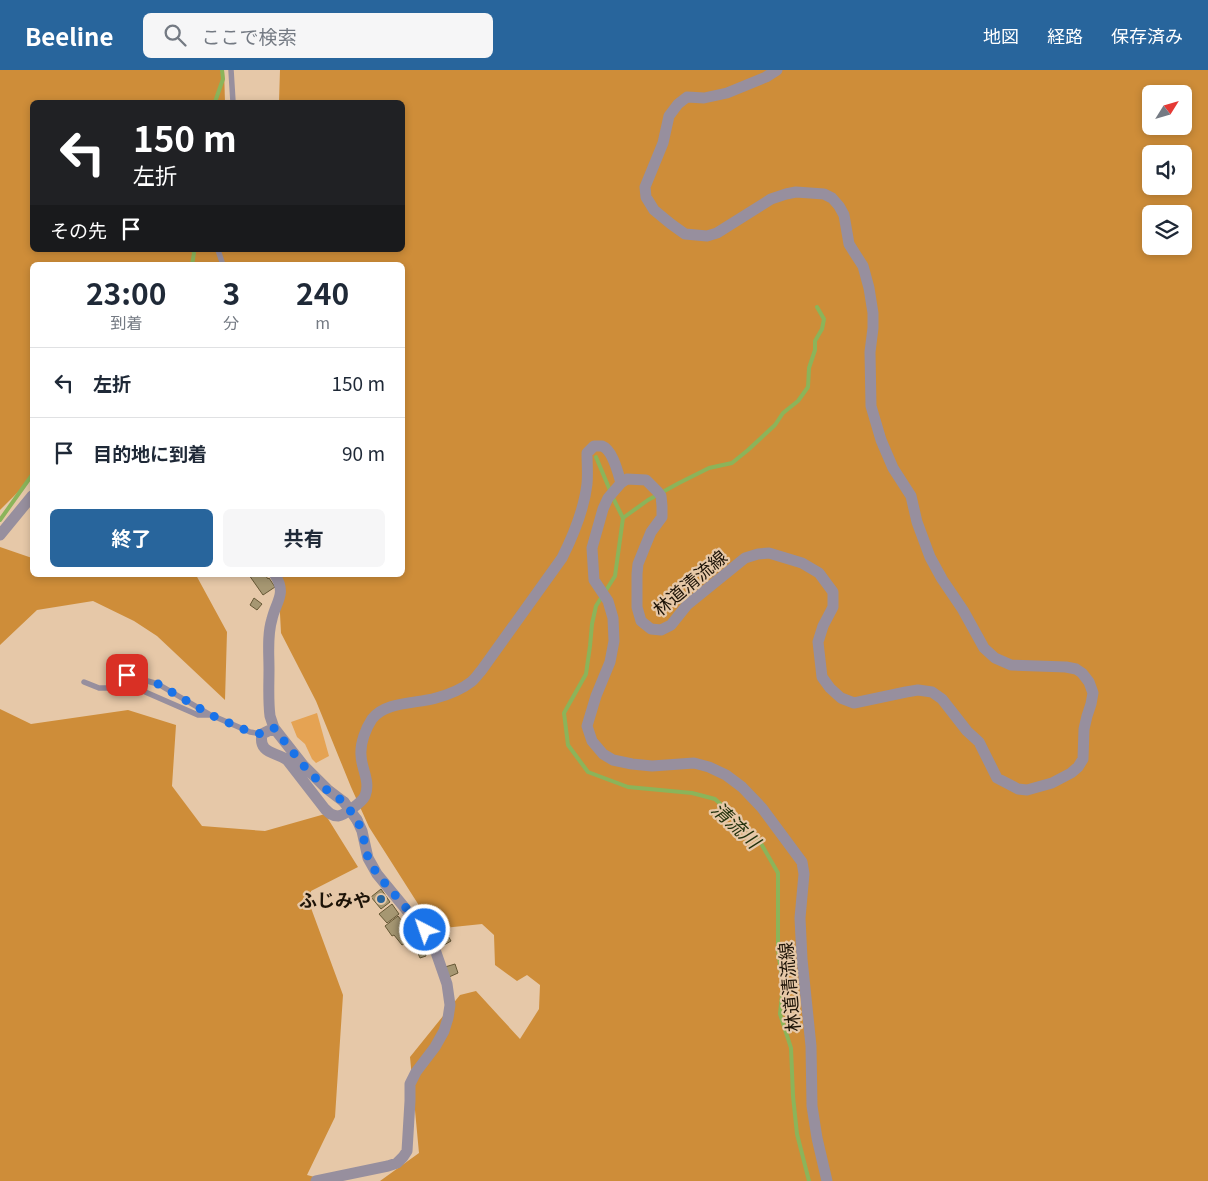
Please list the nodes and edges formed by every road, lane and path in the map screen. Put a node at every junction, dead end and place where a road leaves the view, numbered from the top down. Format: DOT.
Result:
graph roads {
  1 [pos="231,70"];
  2 [pos="778,70"];
  3 [pos="233,100"];
  4 [pos="621,483"];
  5 [pos="30,498"];
  6 [pos="0,535"];
  7 [pos="276,577"];
  8 [pos="112,671"];
  9 [pos="84,682"];
  10 [pos="211,715"];
  11 [pos="274,728"];
  12 [pos="262,734"];
  13 [pos="316,1181"];
  14 [pos="827,1181"];
  1 -- 3 [label="lane"];
  2 -- 4 [label="street, 林道清流線"];
  4 -- 12 [label="street"];
  4 -- 14 [label="street, 林道清流線"];
  5 -- 6 [label="street"];
  7 -- 11 [label="street"];
  8 -- 10 [label="lane"];
  9 -- 10 [label="lane"];
  10 -- 12 [label="lane"];
  11 -- 12 [label="street"];
  11 -- 13 [label="street, bridge"];
}
